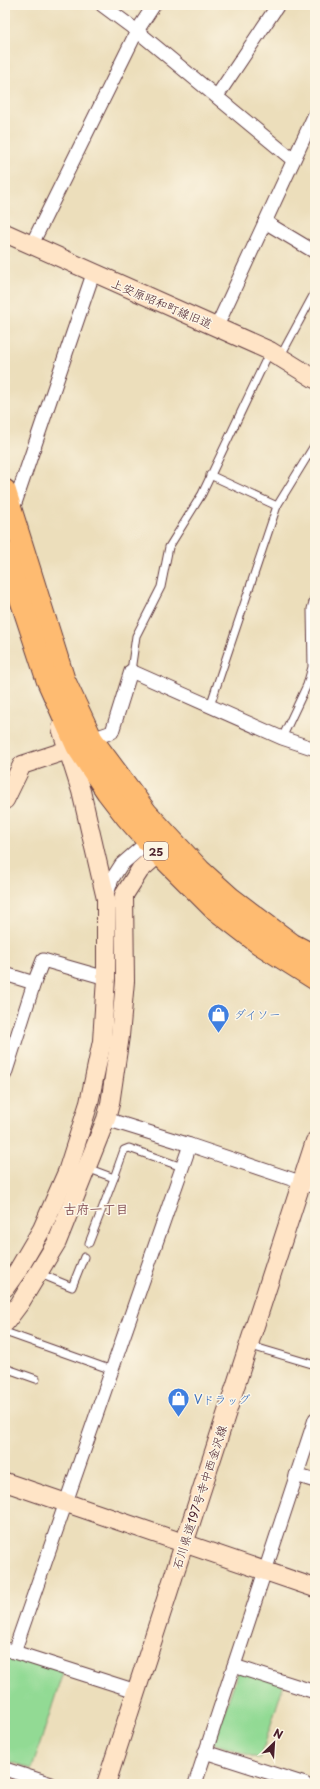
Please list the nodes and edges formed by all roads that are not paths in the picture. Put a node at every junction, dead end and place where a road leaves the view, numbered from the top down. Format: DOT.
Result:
graph roads {
  1 [pos="102,5"];
  2 [pos="154,5"];
  3 [pos="278,5"];
  4 [pos="137,31"];
  5 [pos="217,96"];
  6 [pos="315,114"];
  7 [pos="293,160"];
  8 [pos="265,222"];
  9 [pos="5,234"];
  10 [pos="31,246"];
  11 [pos="315,252"];
  12 [pos="93,274"];
  13 [pos="315,292"];
  14 [pos="217,326"];
  15 [pos="275,354"];
  16 [pos="315,379"];
  17 [pos="315,444"];
  18 [pos="210,475"];
  19 [pos="5,490"];
  20 [pos="277,506"];
  21 [pos="12,512"];
  22 [pos="5,552"];
  23 [pos="315,595"];
  24 [pos="130,670"];
  25 [pos="210,706"];
  26 [pos="282,738"];
  27 [pos="79,746"];
  28 [pos="315,749"];
  29 [pos="5,800"];
  30 [pos="160,841"];
  31 [pos="106,899"];
  32 [pos="315,956"];
  33 [pos="5,974"];
  34 [pos="106,978"];
  35 [pos="315,979"];
  36 [pos="34,983"];
  37 [pos="5,1074"];
  38 [pos="106,1119"];
  39 [pos="315,1141"];
  40 [pos="190,1145"];
  41 [pos="182,1167"];
  42 [pos="86,1168"];
  43 [pos="114,1178"];
  44 [pos="308,1185"];
  45 [pos="89,1243"];
  46 [pos="84,1257"];
  47 [pos="38,1273"];
  48 [pos="5,1288"];
  49 [pos="5,1323"];
  50 [pos="5,1332"];
  51 [pos="248,1345"];
  52 [pos="315,1365"];
  53 [pos="5,1368"];
  54 [pos="112,1370"];
  55 [pos="36,1379"];
  56 [pos="315,1419"];
  57 [pos="296,1475"];
  58 [pos="315,1481"];
  59 [pos="5,1482"];
  60 [pos="65,1503"];
  61 [pos="184,1544"];
  62 [pos="265,1571"];
  63 [pos="315,1588"];
  64 [pos="10,1650"];
  65 [pos="234,1666"];
  66 [pos="136,1691"];
  67 [pos="315,1692"];
  68 [pos="205,1752"];
  69 [pos="5,1769"];
  70 [pos="50,1784"];
  71 [pos="106,1784"];
  72 [pos="195,1784"];
  73 [pos="305,1784"];
  1 -- 4 [label="street"];
  2 -- 4 [label="street"];
  3 -- 5 [label="street"];
  4 -- 5 [label="street"];
  4 -- 10 [label="street"];
  5 -- 7 [label="street"];
  6 -- 7 [label="street"];
  7 -- 8 [label="street"];
  8 -- 11 [label="street"];
  8 -- 14 [label="street"];
  9 -- 10 [label="street, 上安原昭和町線旧道"];
  10 -- 12 [label="street, 上安原昭和町線旧道"];
  12 -- 14 [label="street, 上安原昭和町線旧道"];
  12 -- 21 [label="street"];
  13 -- 15 [label="lane"];
  14 -- 15 [label="street, 上安原昭和町線旧道"];
  15 -- 16 [label="street, 上安原昭和町線旧道"];
  15 -- 18 [label="lane"];
  17 -- 20 [label="lane"];
  18 -- 20 [label="lane"];
  18 -- 24 [label="lane"];
  19 -- 21 [label="main road, 25"];
  20 -- 25 [label="lane"];
  21 -- 27 [label="main road, 25"];
  22 -- 27 [label="main road, 25"];
  23 -- 26 [label="lane"];
  24 -- 25 [label="street"];
  24 -- 27 [label="street"];
  25 -- 26 [label="street"];
  26 -- 28 [label="street"];
  27 -- 29 [label="street"];
  27 -- 30 [label="main road, 25"];
  27 -- 31 [label="street"];
  30 -- 31 [label="street"];
  30 -- 32 [label="main road, 25"];
  30 -- 35 [label="main road, 25"];
  30 -- 38 [label="street"];
  31 -- 34 [label="street"];
  33 -- 36 [label="street"];
  34 -- 36 [label="street"];
  34 -- 48 [label="street"];
  36 -- 37 [label="street"];
  38 -- 40 [label="street"];
  38 -- 42 [label="street"];
  39 -- 44 [label="street, 石川県道197号寺中西金沢線"];
  40 -- 41 [label="street"];
  40 -- 44 [label="street"];
  41 -- 43 [label="lane"];
  41 -- 54 [label="street"];
  42 -- 43 [label="lane"];
  42 -- 47 [label="street"];
  43 -- 45 [label="lane"];
  44 -- 51 [label="street, 石川県道197号寺中西金沢線"];
  46 -- 47 [label="lane"];
  47 -- 49 [label="street"];
  50 -- 54 [label="lane"];
  51 -- 52 [label="lane"];
  51 -- 61 [label="street, 石川県道197号寺中西金沢線"];
  53 -- 55 [label="lane"];
  54 -- 60 [label="street"];
  56 -- 57 [label="street"];
  57 -- 58 [label="street"];
  57 -- 62 [label="street"];
  59 -- 60 [label="street"];
  60 -- 61 [label="street"];
  60 -- 64 [label="street"];
  61 -- 62 [label="street"];
  61 -- 66 [label="street, 石川県道197号寺中西金沢線"];
  62 -- 63 [label="street"];
  62 -- 65 [label="street"];
  64 -- 66 [label="street"];
  65 -- 67 [label="street"];
  65 -- 68 [label="street"];
  66 -- 71 [label="street, 石川県道197号寺中西金沢線"];
  68 -- 72 [label="street"];
  68 -- 73 [label="street"];
  69 -- 70 [label="street"];
}
